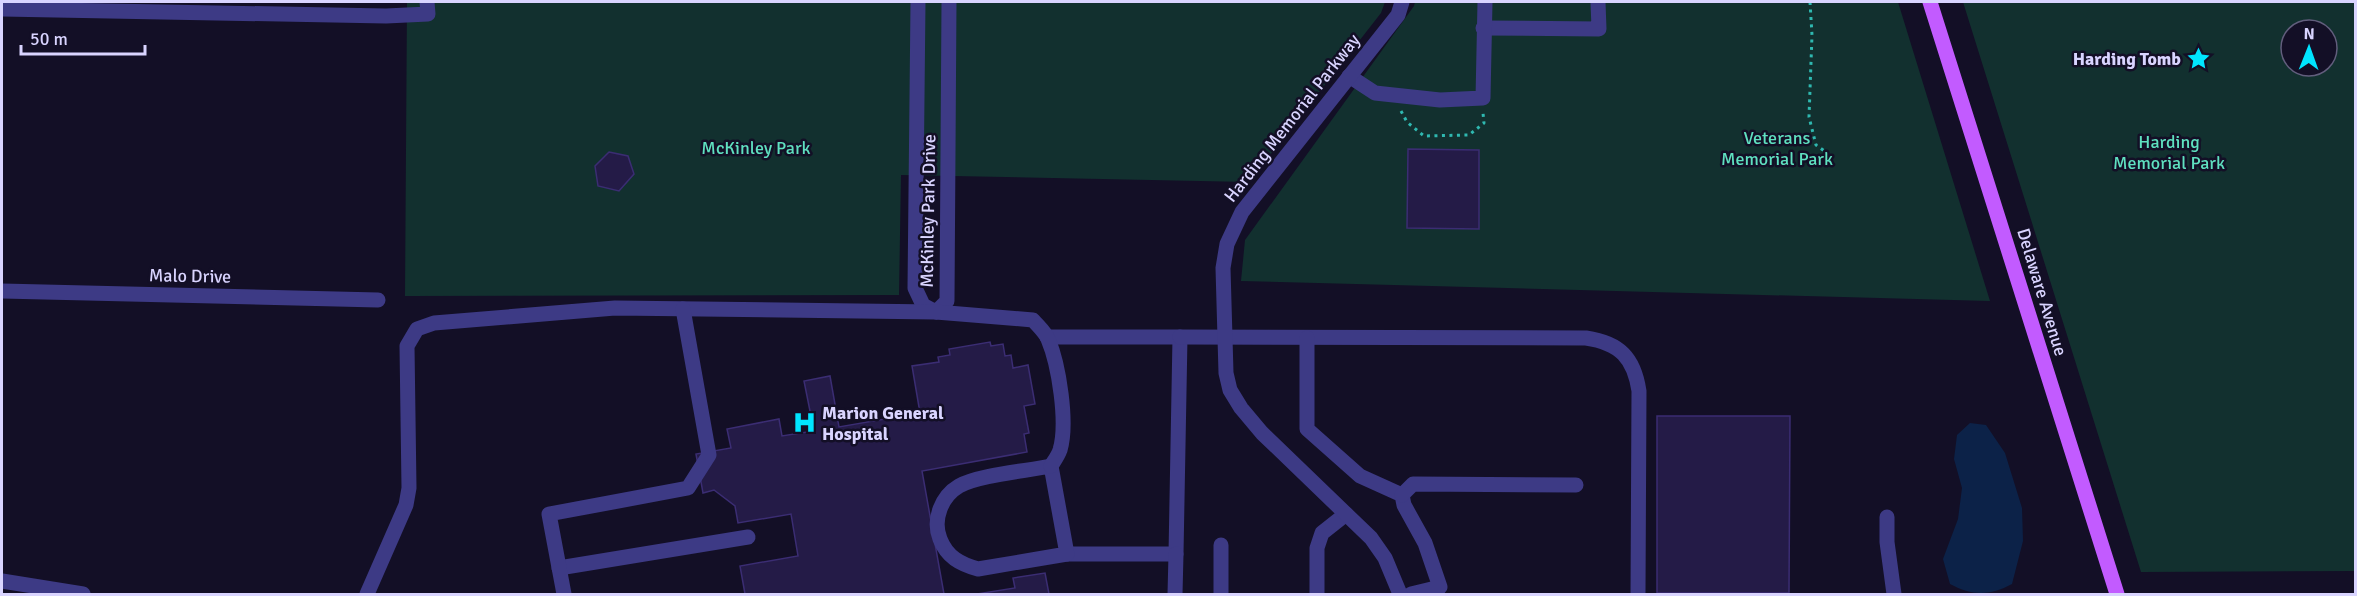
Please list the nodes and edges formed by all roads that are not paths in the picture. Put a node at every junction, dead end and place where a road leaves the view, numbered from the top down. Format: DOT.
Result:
graph roads {
  1 [pos="918,2"];
  2 [pos="949,2"];
  3 [pos="1402,2"];
  4 [pos="1485,2"];
  5 [pos="1598,2"];
  6 [pos="1930,2"];
  7 [pos="428,8"];
  8 [pos="2,9"];
  9 [pos="1484,28"];
  10 [pos="1349,76"];
  11 [pos="2,291"];
  12 [pos="378,300"];
  13 [pos="683,309"];
  14 [pos="936,312"];
  15 [pos="1047,337"];
  16 [pos="1180,337"];
  17 [pos="1224,338"];
  18 [pos="1308,338"];
  19 [pos="1051,466"];
  20 [pos="1576,485"];
  21 [pos="1402,495"];
  22 [pos="1346,514"];
  23 [pos="1887,517"];
  24 [pos="748,537"];
  25 [pos="1221,545"];
  26 [pos="1067,554"];
  27 [pos="1176,554"];
  28 [pos="559,568"];
  29 [pos="2,580"];
  30 [pos="83,594"];
  31 [pos="367,594"];
  32 [pos="564,594"];
  33 [pos="1175,594"];
  34 [pos="1221,594"];
  35 [pos="1317,594"];
  36 [pos="1400,594"];
  37 [pos="1411,594"];
  38 [pos="1638,594"];
  39 [pos="1894,594"];
  40 [pos="2117,594"];
  1 -- 14 [label="street, McKinley Park Drive"];
  2 -- 14 [label="street, McKinley Park Drive"];
  3 -- 10 [label="street, Harding Memorial Parkway"];
  4 -- 9 [label="street"];
  5 -- 9 [label="street"];
  6 -- 40 [label="main road, Delaware Avenue"];
  7 -- 8 [label="street"];
  9 -- 10 [label="street"];
  10 -- 17 [label="street, Harding Memorial Parkway"];
  11 -- 12 [label="street, Malo Drive"];
  13 -- 14 [label="street"];
  13 -- 28 [label="street"];
  13 -- 31 [label="street"];
  14 -- 15 [label="street"];
  15 -- 16 [label="street"];
  15 -- 19 [label="street"];
  16 -- 17 [label="street"];
  16 -- 27 [label="street"];
  17 -- 18 [label="street"];
  17 -- 22 [label="street, Harding Memorial Parkway"];
  18 -- 21 [label="street"];
  18 -- 38 [label="street"];
  19 -- 26 [label="street"];
  19 -- 26 [label="street"];
  20 -- 21 [label="street"];
  21 -- 37 [label="street"];
  22 -- 35 [label="street"];
  22 -- 36 [label="street, Harding Memorial Parkway"];
  23 -- 39 [label="street"];
  24 -- 28 [label="street"];
  25 -- 34 [label="street"];
  26 -- 27 [label="street"];
  27 -- 33 [label="street"];
  28 -- 32 [label="street"];
  29 -- 30 [label="street"];
}
